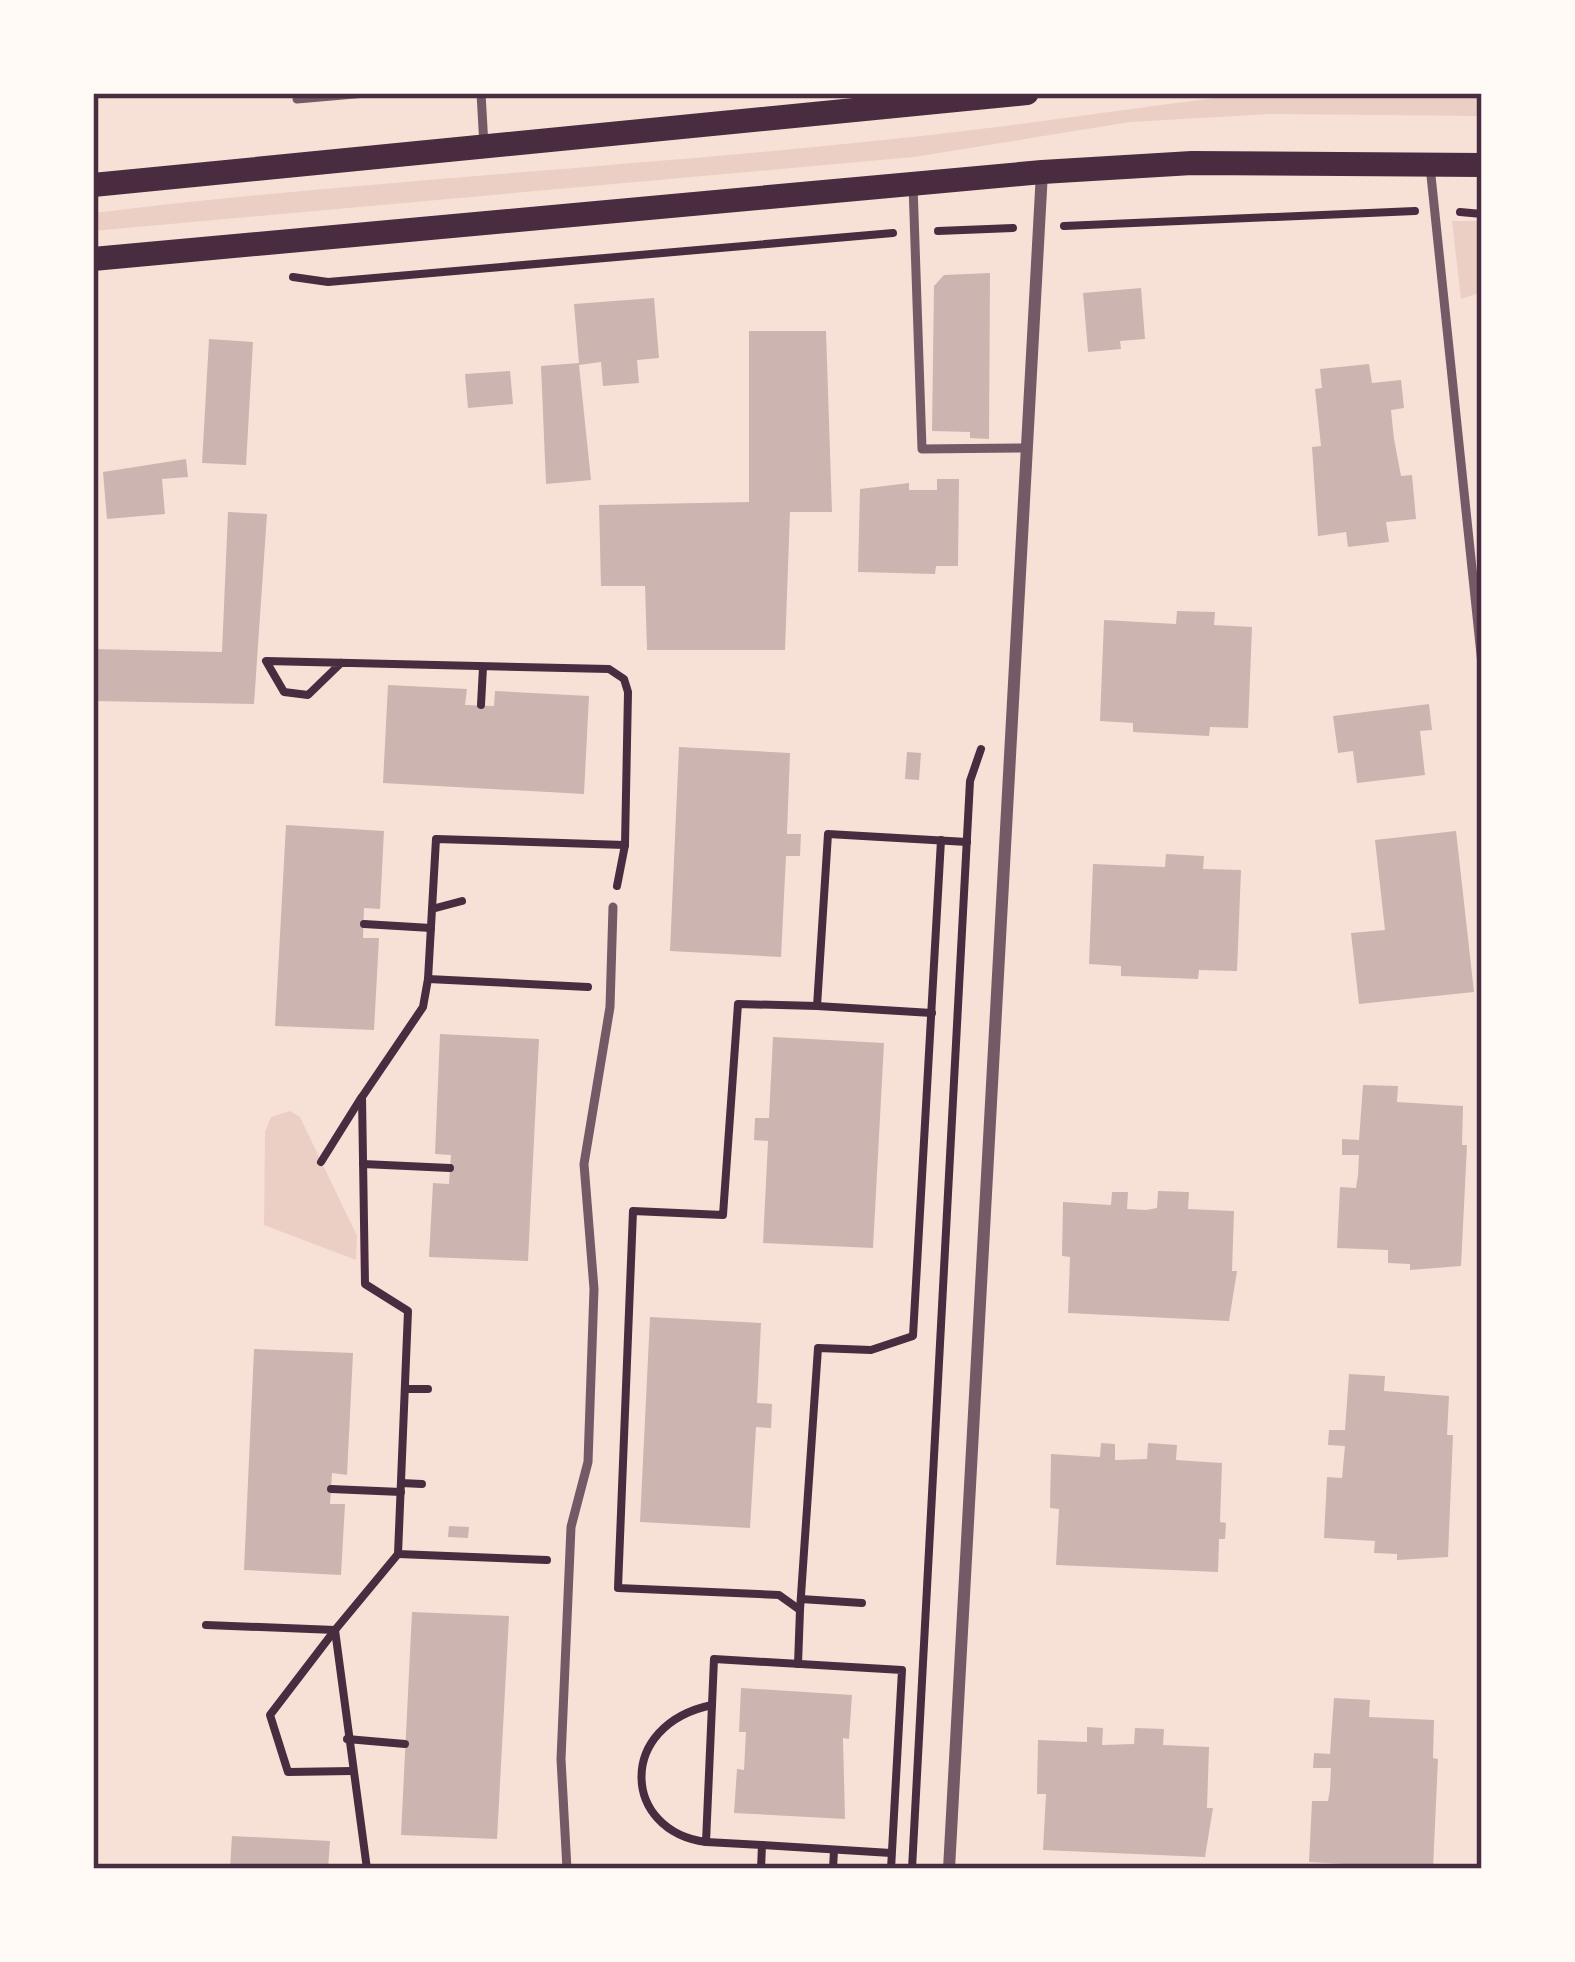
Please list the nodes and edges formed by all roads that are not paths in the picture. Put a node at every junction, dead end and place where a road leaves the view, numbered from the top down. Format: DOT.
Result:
graph roads {
  1 [pos="366,93"];
  2 [pos="481,93"];
  3 [pos="1027,93"];
  4 [pos="297,99"];
  5 [pos="484,146"];
  6 [pos="1482,165"];
  7 [pos="1430,166"];
  8 [pos="1042,172"];
  9 [pos="913,184"];
  10 [pos="93,185"];
  11 [pos="93,259"];
  12 [pos="1024,448"];
  13 [pos="1482,664"];
  14 [pos="613,907"];
  15 [pos="568,1869"];
  16 [pos="949,1869"];
  1 -- 4 [label="lane"];
  2 -- 5 [label="lane"];
  3 -- 5 [label="main road"];
  5 -- 10 [label="main road"];
  6 -- 7 [label="main road"];
  7 -- 8 [label="main road"];
  7 -- 13 [label="lane"];
  8 -- 9 [label="main road"];
  8 -- 12 [label="street"];
  9 -- 11 [label="main road"];
  9 -- 12 [label="lane"];
  12 -- 16 [label="street"];
  14 -- 15 [label="lane"];
}
